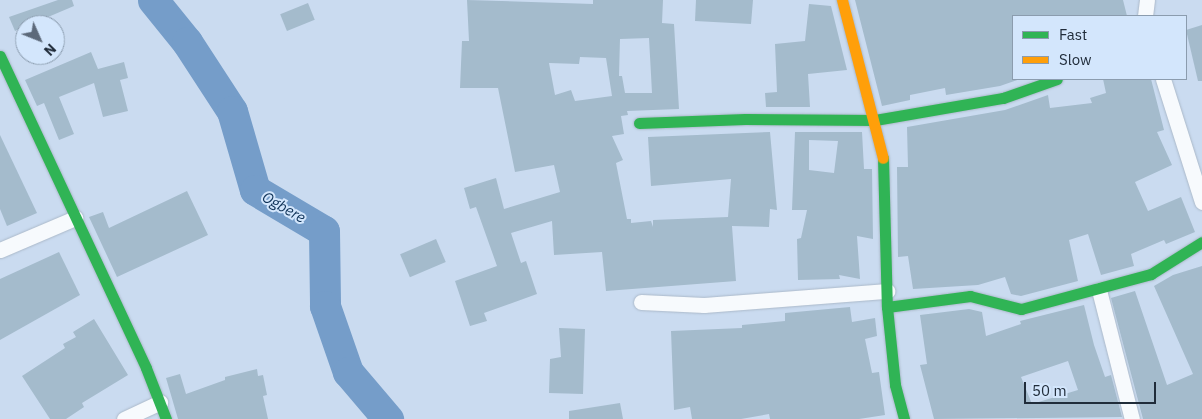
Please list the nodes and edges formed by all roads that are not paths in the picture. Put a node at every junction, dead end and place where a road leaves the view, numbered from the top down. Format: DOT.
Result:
graph roads {
  1 [pos="842,0"];
  2 [pos="1147,0"];
  3 [pos="1145,15"];
  4 [pos="0,56"];
  5 [pos="1054,80"];
  6 [pos="1163,80"];
  7 [pos="875,120"];
  8 [pos="639,123"];
  9 [pos="1202,202"];
  10 [pos="75,218"];
  11 [pos="1202,242"];
  12 [pos="0,250"];
  13 [pos="1098,290"];
  14 [pos="887,291"];
  15 [pos="641,302"];
  16 [pos="887,308"];
  17 [pos="160,402"];
  18 [pos="124,419"];
  19 [pos="166,419"];
  20 [pos="904,419"];
  21 [pos="1132,419"];
  1 -- 7 [label="street"];
  2 -- 3 [label="street"];
  4 -- 10 [label="street"];
  5 -- 7 [label="street"];
  6 -- 9 [label="street"];
  7 -- 8 [label="street"];
  7 -- 14 [label="street"];
  10 -- 12 [label="street"];
  10 -- 17 [label="street"];
  11 -- 13 [label="street"];
  13 -- 16 [label="street"];
  13 -- 21 [label="street"];
  14 -- 15 [label="street"];
  14 -- 16 [label="street"];
  16 -- 20 [label="street"];
  17 -- 18 [label="street"];
  17 -- 19 [label="street"];
}
